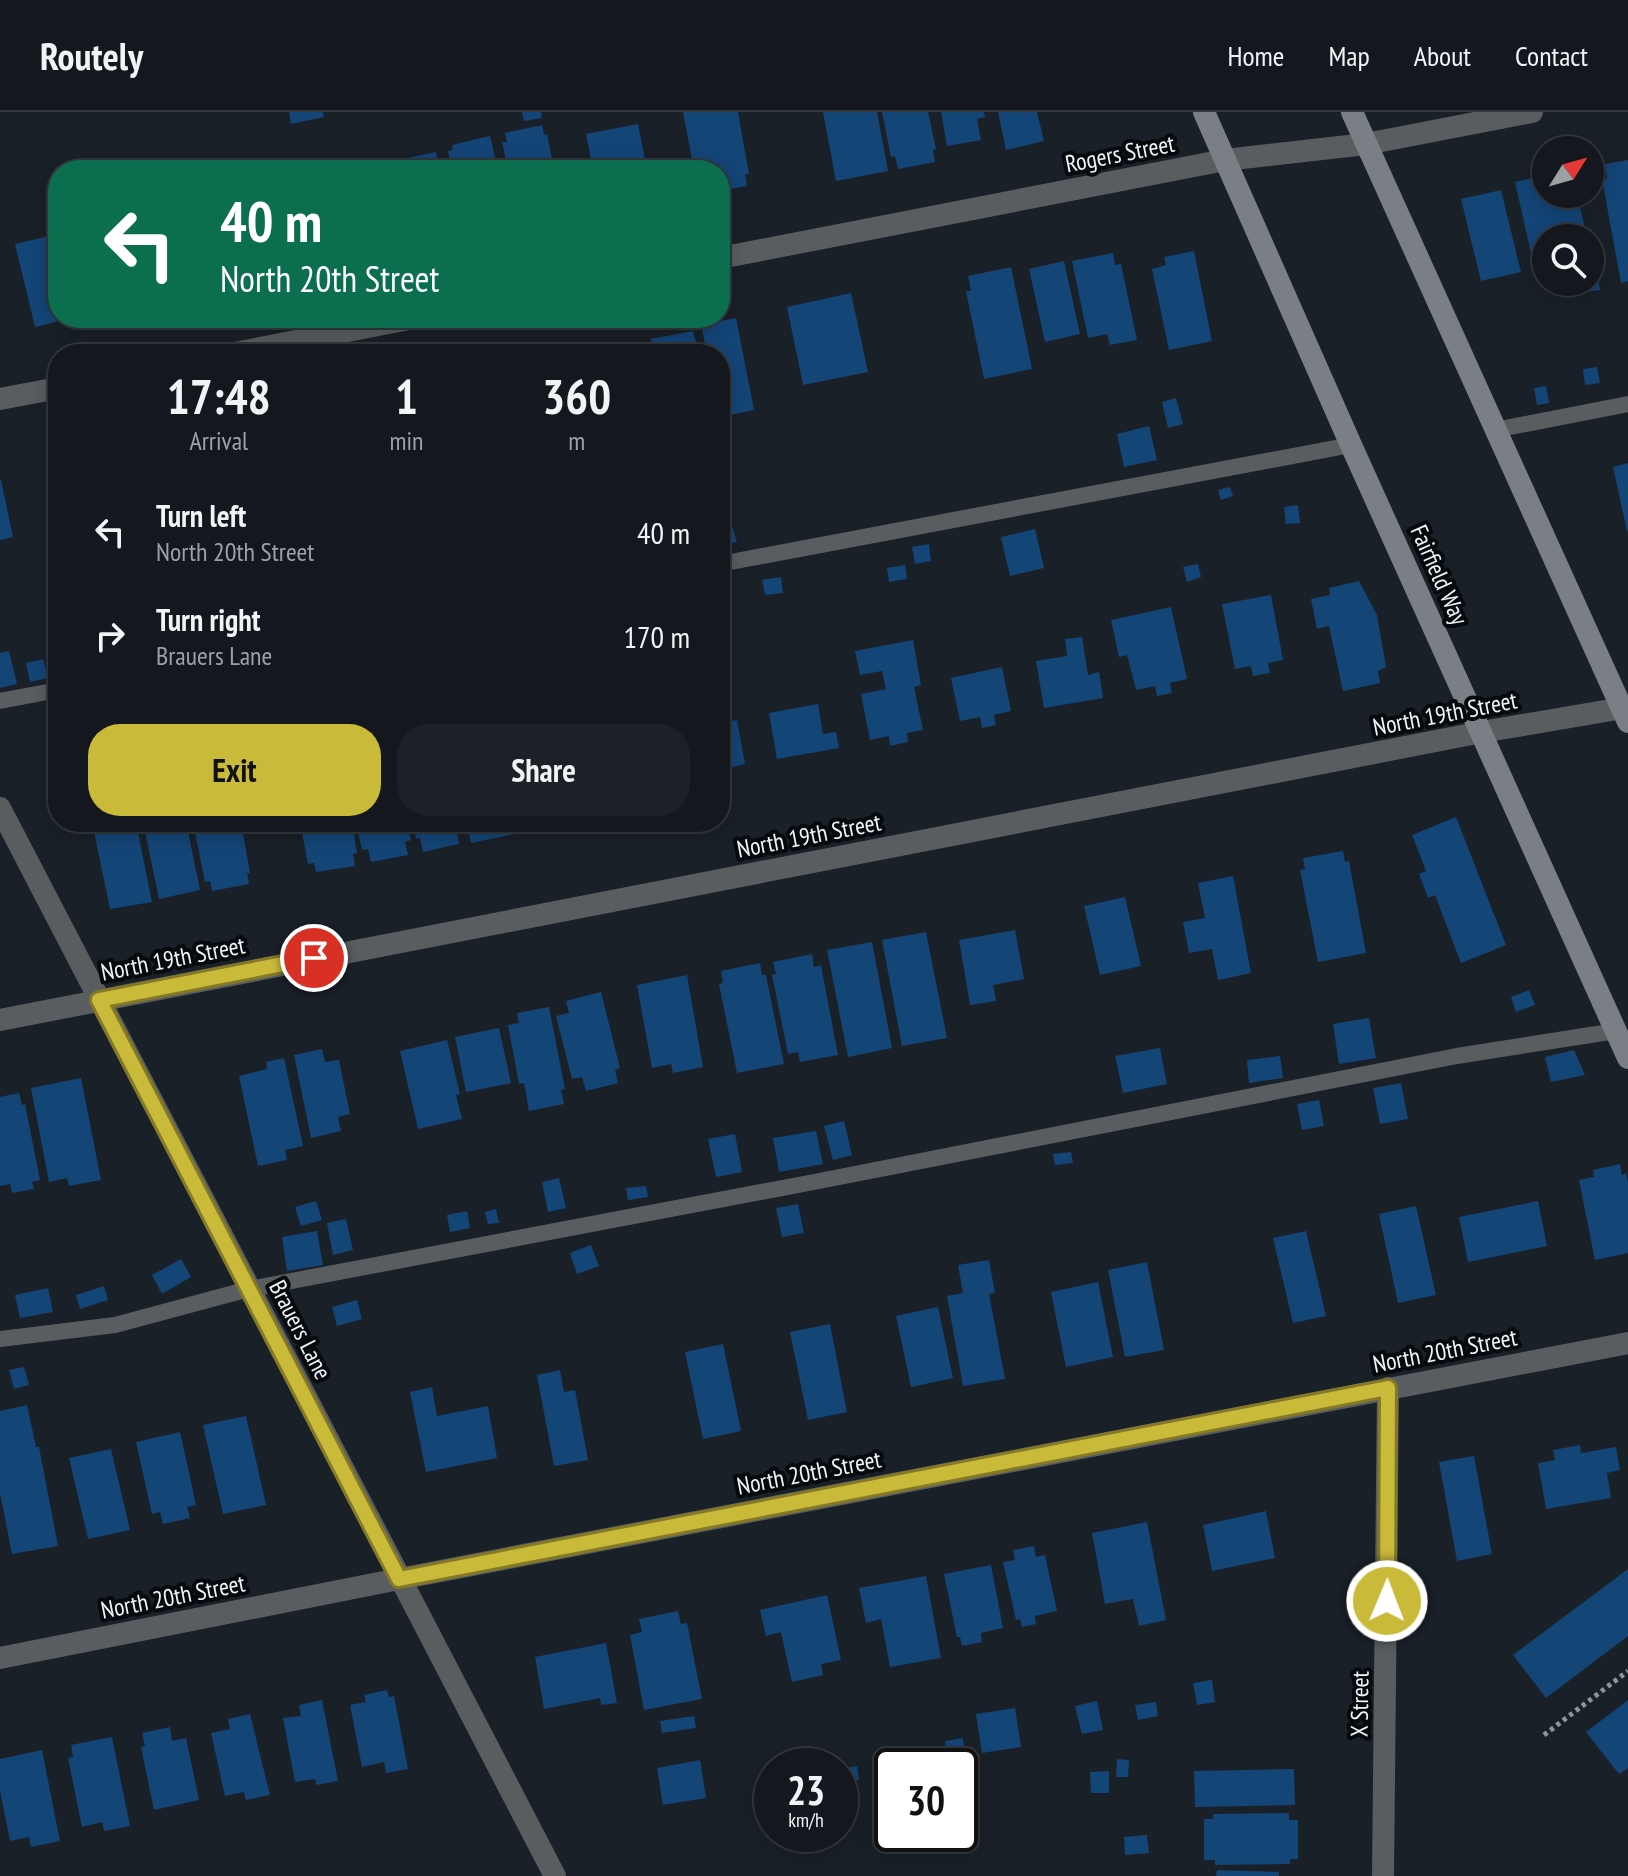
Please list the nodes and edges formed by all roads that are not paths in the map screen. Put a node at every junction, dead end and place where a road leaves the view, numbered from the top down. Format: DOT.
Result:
graph roads {
  1 [pos="1204,112"];
  2 [pos="1352,112"];
  3 [pos="1532,112"];
  4 [pos="1366,144"];
  5 [pos="1225,160"];
  6 [pos="730,256"];
  7 [pos="363,328"];
  8 [pos="281,344"];
  9 [pos="48,390"];
  10 [pos="0,399"];
  11 [pos="1628,404"];
  12 [pos="1495,430"];
  13 [pos="1351,445"];
  14 [pos="730,562"];
  15 [pos="48,692"];
  16 [pos="0,701"];
  17 [pos="1626,712"];
  18 [pos="1482,732"];
  19 [pos="0,808"];
  20 [pos="99,1000"];
  21 [pos="0,1020"];
  22 [pos="1616,1031"];
  23 [pos="1628,1058"];
  24 [pos="249,1289"];
  25 [pos="0,1339"];
  26 [pos="1628,1343"];
  27 [pos="1388,1388"];
  28 [pos="399,1579"];
  29 [pos="0,1658"];
  30 [pos="555,1876"];
  31 [pos="1383,1876"];
  1 -- 5 [label="main road, Fairfield Way"];
  2 -- 4 [label="main road"];
  3 -- 4 [label="street, Rogers Street"];
  4 -- 5 [label="street, Rogers Street"];
  4 -- 12 [label="main road"];
  5 -- 6 [label="street, Rogers Street"];
  5 -- 13 [label="main road, Fairfield Way"];
  7 -- 8 [label="street"];
  9 -- 10 [label="street"];
  11 -- 12 [label="lane"];
  12 -- 17 [label="main road"];
  13 -- 14 [label="lane"];
  13 -- 18 [label="main road, Fairfield Way"];
  15 -- 16 [label="lane"];
  17 -- 18 [label="street, North 19th Street"];
  18 -- 20 [label="street, North 19th Street"];
  18 -- 22 [label="main road, Fairfield Way"];
  19 -- 20 [label="street, Brauers Lane"];
  20 -- 21 [label="street, North 19th Street"];
  20 -- 24 [label="street, Brauers Lane"];
  22 -- 23 [label="main road, Fairfield Way"];
  22 -- 24 [label="lane"];
  24 -- 25 [label="lane"];
  24 -- 28 [label="street, Brauers Lane"];
  26 -- 27 [label="street, North 20th Street"];
  27 -- 28 [label="street, North 20th Street"];
  27 -- 31 [label="street, X Street"];
  28 -- 29 [label="street, North 20th Street"];
  28 -- 30 [label="street, Brauers Lane"];
}
